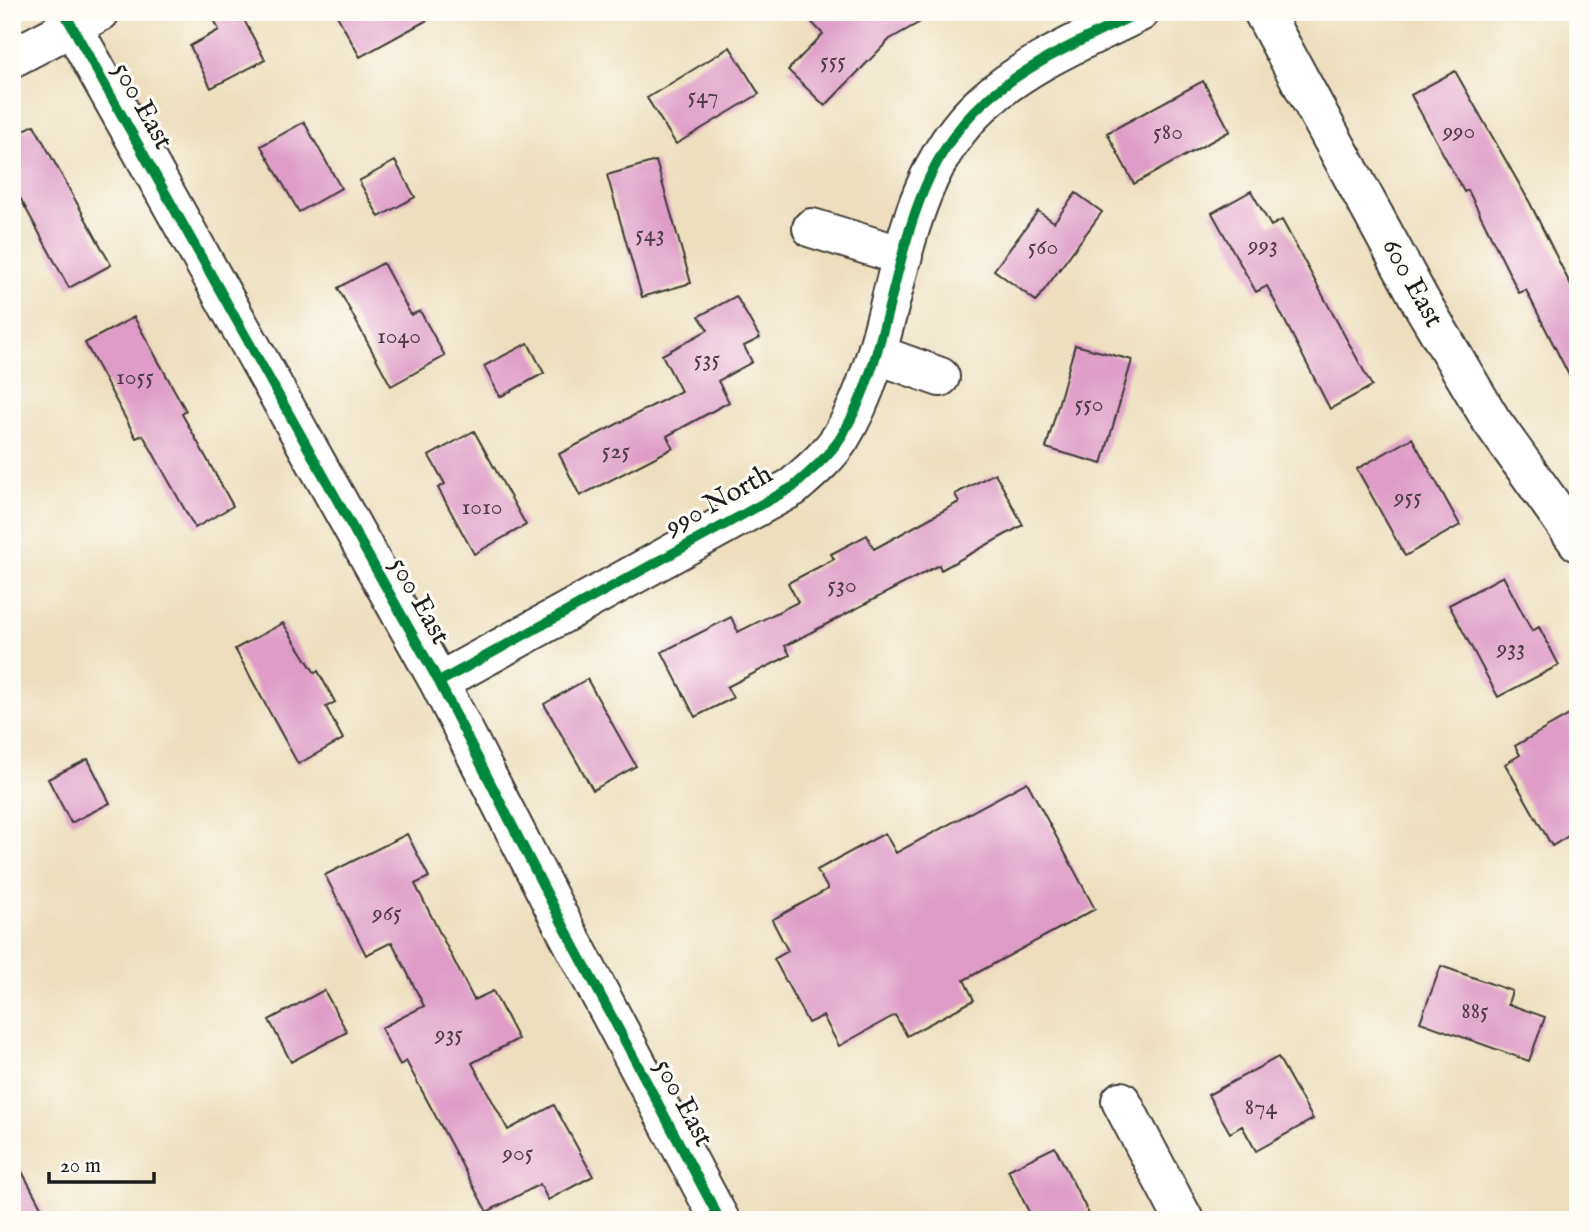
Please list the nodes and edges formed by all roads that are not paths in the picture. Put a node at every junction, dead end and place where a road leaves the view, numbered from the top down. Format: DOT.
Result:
graph roads {
  1 [pos="1140,12"];
  2 [pos="1263,12"];
  3 [pos="78,17"];
  4 [pos="12,58"];
  5 [pos="812,228"];
  6 [pos="903,256"];
  7 [pos="876,354"];
  8 [pos="940,377"];
  9 [pos="1578,542"];
  10 [pos="439,682"];
  11 [pos="1121,1101"];
  12 [pos="720,1220"];
  13 [pos="1184,1220"];
  1 -- 6 [label="street, 990 North"];
  2 -- 9 [label="street, 600 East"];
  3 -- 4 [label="street"];
  3 -- 10 [label="street, 500 East"];
  5 -- 6 [label="street"];
  6 -- 7 [label="street, 990 North"];
  7 -- 8 [label="street"];
  7 -- 10 [label="street, 990 North"];
  10 -- 12 [label="street, 500 East"];
  11 -- 13 [label="street"];
}
